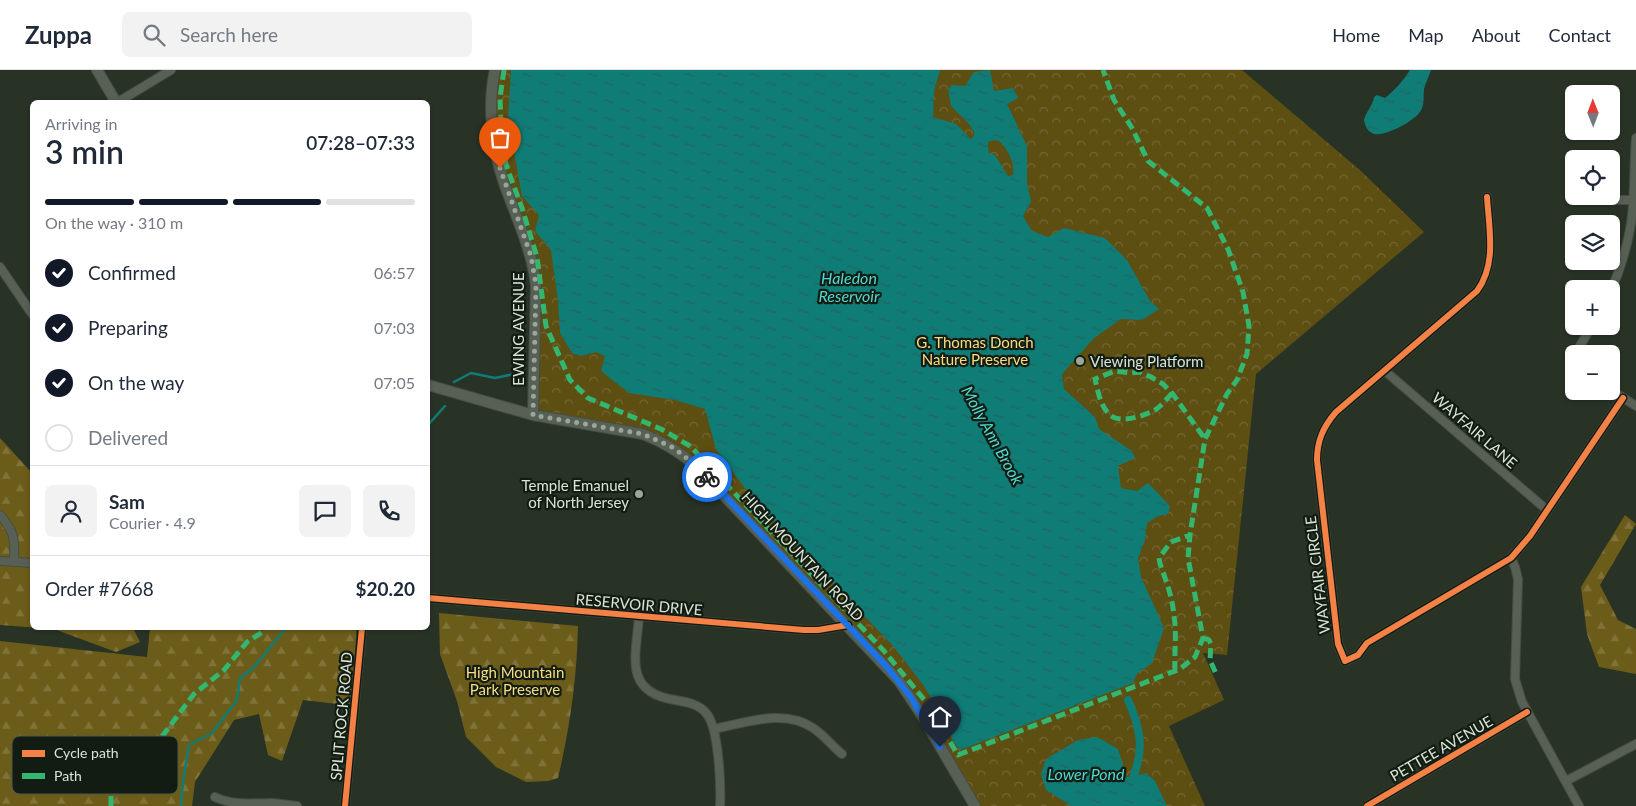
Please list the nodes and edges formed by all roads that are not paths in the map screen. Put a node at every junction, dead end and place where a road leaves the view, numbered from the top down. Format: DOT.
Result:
graph roads {
  1 [pos="97,70"];
  2 [pos="171,70"];
  3 [pos="495,70"];
  4 [pos="116,100"];
  5 [pos="120,100"];
  6 [pos="1636,138"];
  7 [pos="1487,196"];
  8 [pos="1620,200"];
  9 [pos="1633,200"];
  10 [pos="0,267"];
  11 [pos="1615,280"];
  12 [pos="30,311"];
  13 [pos="1385,370"];
  14 [pos="430,386"];
  15 [pos="1620,396"];
  16 [pos="1623,398"];
  17 [pos="1636,406"];
  18 [pos="533,415"];
  19 [pos="1548,510"];
  20 [pos="0,515"];
  21 [pos="1511,558"];
  22 [pos="0,561"];
  23 [pos="14,562"];
  24 [pos="30,563"];
  25 [pos="430,598"];
  26 [pos="639,617"];
  27 [pos="848,625"];
  28 [pos="362,630"];
  29 [pos="1527,712"];
  30 [pos="714,730"];
  31 [pos="1636,744"];
  32 [pos="842,754"];
  33 [pos="1566,781"];
  34 [pos="215,797"];
  35 [pos="297,806"];
  36 [pos="345,806"];
  37 [pos="720,806"];
  38 [pos="975,806"];
  39 [pos="1367,806"];
  40 [pos="1579,806"];
  1 -- 4 [label="main road"];
  2 -- 5 [label="street"];
  3 -- 18 [label="main road, EWING AVENUE"];
  6 -- 9 [label="street"];
  7 -- 13 [label="street, WAYFAIR CIRCLE"];
  8 -- 9 [label="street"];
  9 -- 11 [label="street"];
  10 -- 12 [label="street"];
  13 -- 19 [label="street, WAYFAIR LANE"];
  13 -- 21 [label="street, WAYFAIR CIRCLE"];
  14 -- 18 [label="main road, HIGH MOUNTAIN ROAD"];
  15 -- 16 [label="street"];
  16 -- 17 [label="street"];
  16 -- 19 [label="street, WAYFAIR CIRCLE"];
  18 -- 27 [label="main road, HIGH MOUNTAIN ROAD"];
  19 -- 21 [label="street, WAYFAIR CIRCLE"];
  20 -- 23 [label="street"];
  21 -- 29 [label="street"];
  22 -- 23 [label="street"];
  23 -- 24 [label="street"];
  25 -- 26 [label="street, RESERVOIR DRIVE"];
  26 -- 27 [label="street, RESERVOIR DRIVE"];
  26 -- 30 [label="street"];
  27 -- 38 [label="main road, HIGH MOUNTAIN ROAD"];
  28 -- 36 [label="street, SPLIT ROCK ROAD"];
  29 -- 33 [label="street"];
  29 -- 39 [label="street, PETTEE AVENUE"];
  30 -- 32 [label="street"];
  30 -- 37 [label="street"];
  31 -- 33 [label="street"];
  33 -- 40 [label="street"];
  34 -- 35 [label="street"];
}
